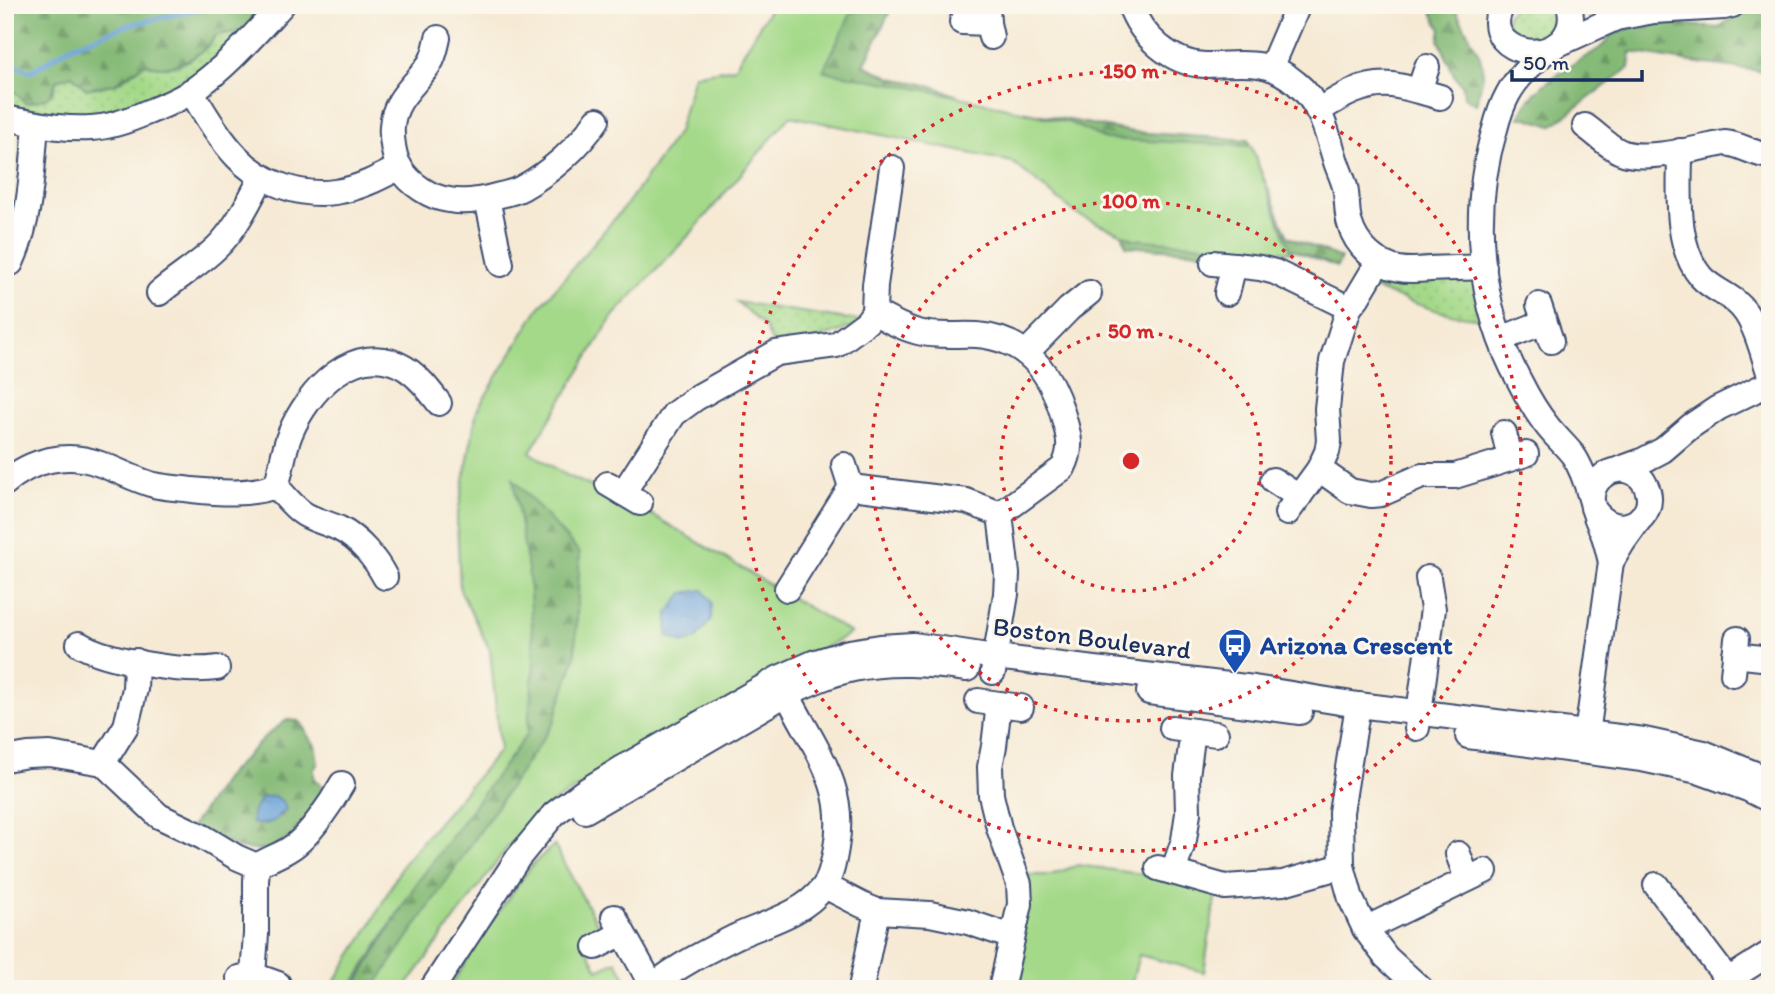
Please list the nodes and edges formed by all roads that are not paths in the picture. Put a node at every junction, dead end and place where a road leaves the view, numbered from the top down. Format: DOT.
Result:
graph roads {
  1 [pos="282,5"];
  2 [pos="1130,5"];
  3 [pos="1298,5"];
  4 [pos="1482,5"];
  5 [pos="1503,5"];
  6 [pos="1569,5"];
  7 [pos="1599,5"];
  8 [pos="1732,5"];
  9 [pos="1654,11"];
  10 [pos="962,22"];
  11 [pos="989,22"];
  12 [pos="439,35"];
  13 [pos="1500,35"];
  14 [pos="1551,48"];
  15 [pos="1271,68"];
  16 [pos="1427,68"];
  17 [pos="191,92"];
  18 [pos="1508,93"];
  19 [pos="1318,111"];
  20 [pos="597,117"];
  21 [pos="5,118"];
  22 [pos="36,124"];
  23 [pos="1585,126"];
  24 [pos="1680,151"];
  25 [pos="1770,156"];
  26 [pos="400,167"];
  27 [pos="891,168"];
  28 [pos="262,177"];
  29 [pos="487,198"];
  30 [pos="1379,261"];
  31 [pos="501,264"];
  32 [pos="13,265"];
  33 [pos="1484,267"];
  34 [pos="1089,293"];
  35 [pos="1227,293"];
  36 [pos="157,296"];
  37 [pos="1349,308"];
  38 [pos="874,312"];
  39 [pos="1544,323"];
  40 [pos="1501,339"];
  41 [pos="1026,353"];
  42 [pos="1770,375"];
  43 [pos="1770,383"];
  44 [pos="439,405"];
  45 [pos="1504,433"];
  46 [pos="1663,450"];
  47 [pos="1574,457"];
  48 [pos="1319,469"];
  49 [pos="1615,470"];
  50 [pos="1273,480"];
  51 [pos="5,483"];
  52 [pos="276,486"];
  53 [pos="624,493"];
  54 [pos="1592,504"];
  55 [pos="1645,509"];
  56 [pos="1000,514"];
  57 [pos="1611,562"];
  58 [pos="1428,578"];
  59 [pos="386,581"];
  60 [pos="788,590"];
  61 [pos="79,644"];
  62 [pos="1735,656"];
  63 [pos="1770,659"];
  64 [pos="136,661"];
  65 [pos="994,665"];
  66 [pos="217,668"];
  67 [pos="783,686"];
  68 [pos="999,704"];
  69 [pos="1357,712"];
  70 [pos="1418,720"];
  71 [pos="1194,731"];
  72 [pos="1586,743"];
  73 [pos="5,759"];
  74 [pos="103,763"];
  75 [pos="1770,780"];
  76 [pos="341,782"];
  77 [pos="1770,800"];
  78 [pos="1458,854"];
  79 [pos="257,866"];
  80 [pos="1342,866"];
  81 [pos="1657,884"];
  82 [pos="825,886"];
  83 [pos="877,911"];
  84 [pos="1365,929"];
  85 [pos="1012,937"];
  86 [pos="596,947"];
  87 [pos="1770,953"];
  88 [pos="278,984"];
  89 [pos="1723,984"];
  90 [pos="857,987"];
  91 [pos="1413,987"];
  92 [pos="653,988"];
  93 [pos="432,989"];
  94 [pos="1001,989"];
  1 -- 17 [label="street"];
  2 -- 15 [label="street"];
  3 -- 15 [label="street"];
  4 -- 13 [label="street"];
  5 -- 13 [label="street"];
  6 -- 14 [label="street"];
  7 -- 9 [label="street"];
  8 -- 9 [label="street"];
  9 -- 14 [label="street"];
  10 -- 11 [label="street"];
  12 -- 26 [label="street"];
  13 -- 14 [label="street"];
  13 -- 18 [label="street"];
  14 -- 18 [label="street"];
  15 -- 19 [label="street"];
  16 -- 19 [label="street"];
  17 -- 22 [label="street"];
  17 -- 28 [label="street"];
  18 -- 33 [label="street"];
  19 -- 30 [label="street"];
  20 -- 29 [label="street"];
  21 -- 22 [label="street"];
  22 -- 32 [label="street"];
  23 -- 24 [label="street"];
  24 -- 25 [label="street"];
  24 -- 42 [label="street"];
  26 -- 28 [label="street"];
  26 -- 29 [label="street"];
  27 -- 38 [label="street"];
  28 -- 36 [label="street"];
  29 -- 31 [label="street"];
  30 -- 33 [label="street"];
  30 -- 37 [label="street"];
  33 -- 40 [label="street"];
  34 -- 41 [label="street"];
  35 -- 37 [label="street"];
  37 -- 48 [label="street"];
  38 -- 41 [label="street"];
  38 -- 53 [label="street"];
  39 -- 40 [label="street"];
  40 -- 47 [label="street"];
  41 -- 56 [label="street"];
  43 -- 46 [label="street"];
  44 -- 52 [label="street"];
  45 -- 48 [label="street"];
  46 -- 49 [label="street"];
  46 -- 55 [label="street"];
  47 -- 49 [label="street"];
  47 -- 54 [label="street"];
  48 -- 50 [label="street"];
  49 -- 54 [label="street"];
  49 -- 55 [label="street"];
  51 -- 52 [label="street"];
  52 -- 59 [label="street"];
  54 -- 55 [label="street"];
  54 -- 57 [label="street"];
  55 -- 57 [label="street"];
  56 -- 60 [label="street"];
  56 -- 65 [label="street"];
  57 -- 72 [label="street"];
  58 -- 70 [label="street"];
  61 -- 64 [label="street"];
  62 -- 63 [label="street"];
  64 -- 66 [label="street"];
  64 -- 74 [label="street"];
  65 -- 67 [label="street, Boston Boulevard"];
  65 -- 69 [label="street, Boston Boulevard"];
  67 -- 82 [label="street"];
  67 -- 93 [label="street, Boston Boulevard"];
  68 -- 85 [label="street"];
  69 -- 70 [label="street, Boston Boulevard"];
  69 -- 80 [label="street"];
  70 -- 72 [label="street, Boston Boulevard"];
  71 -- 80 [label="street"];
  72 -- 75 [label="street, Boston Boulevard"];
  72 -- 77 [label="street, Boston Boulevard"];
  73 -- 74 [label="street"];
  74 -- 79 [label="street"];
  76 -- 79 [label="street"];
  78 -- 84 [label="street"];
  79 -- 88 [label="street"];
  80 -- 84 [label="street"];
  81 -- 89 [label="street"];
  82 -- 83 [label="street"];
  82 -- 92 [label="street"];
  83 -- 85 [label="street"];
  83 -- 90 [label="street"];
  84 -- 91 [label="street"];
  85 -- 94 [label="street"];
  86 -- 92 [label="street"];
  87 -- 89 [label="street"];
}
